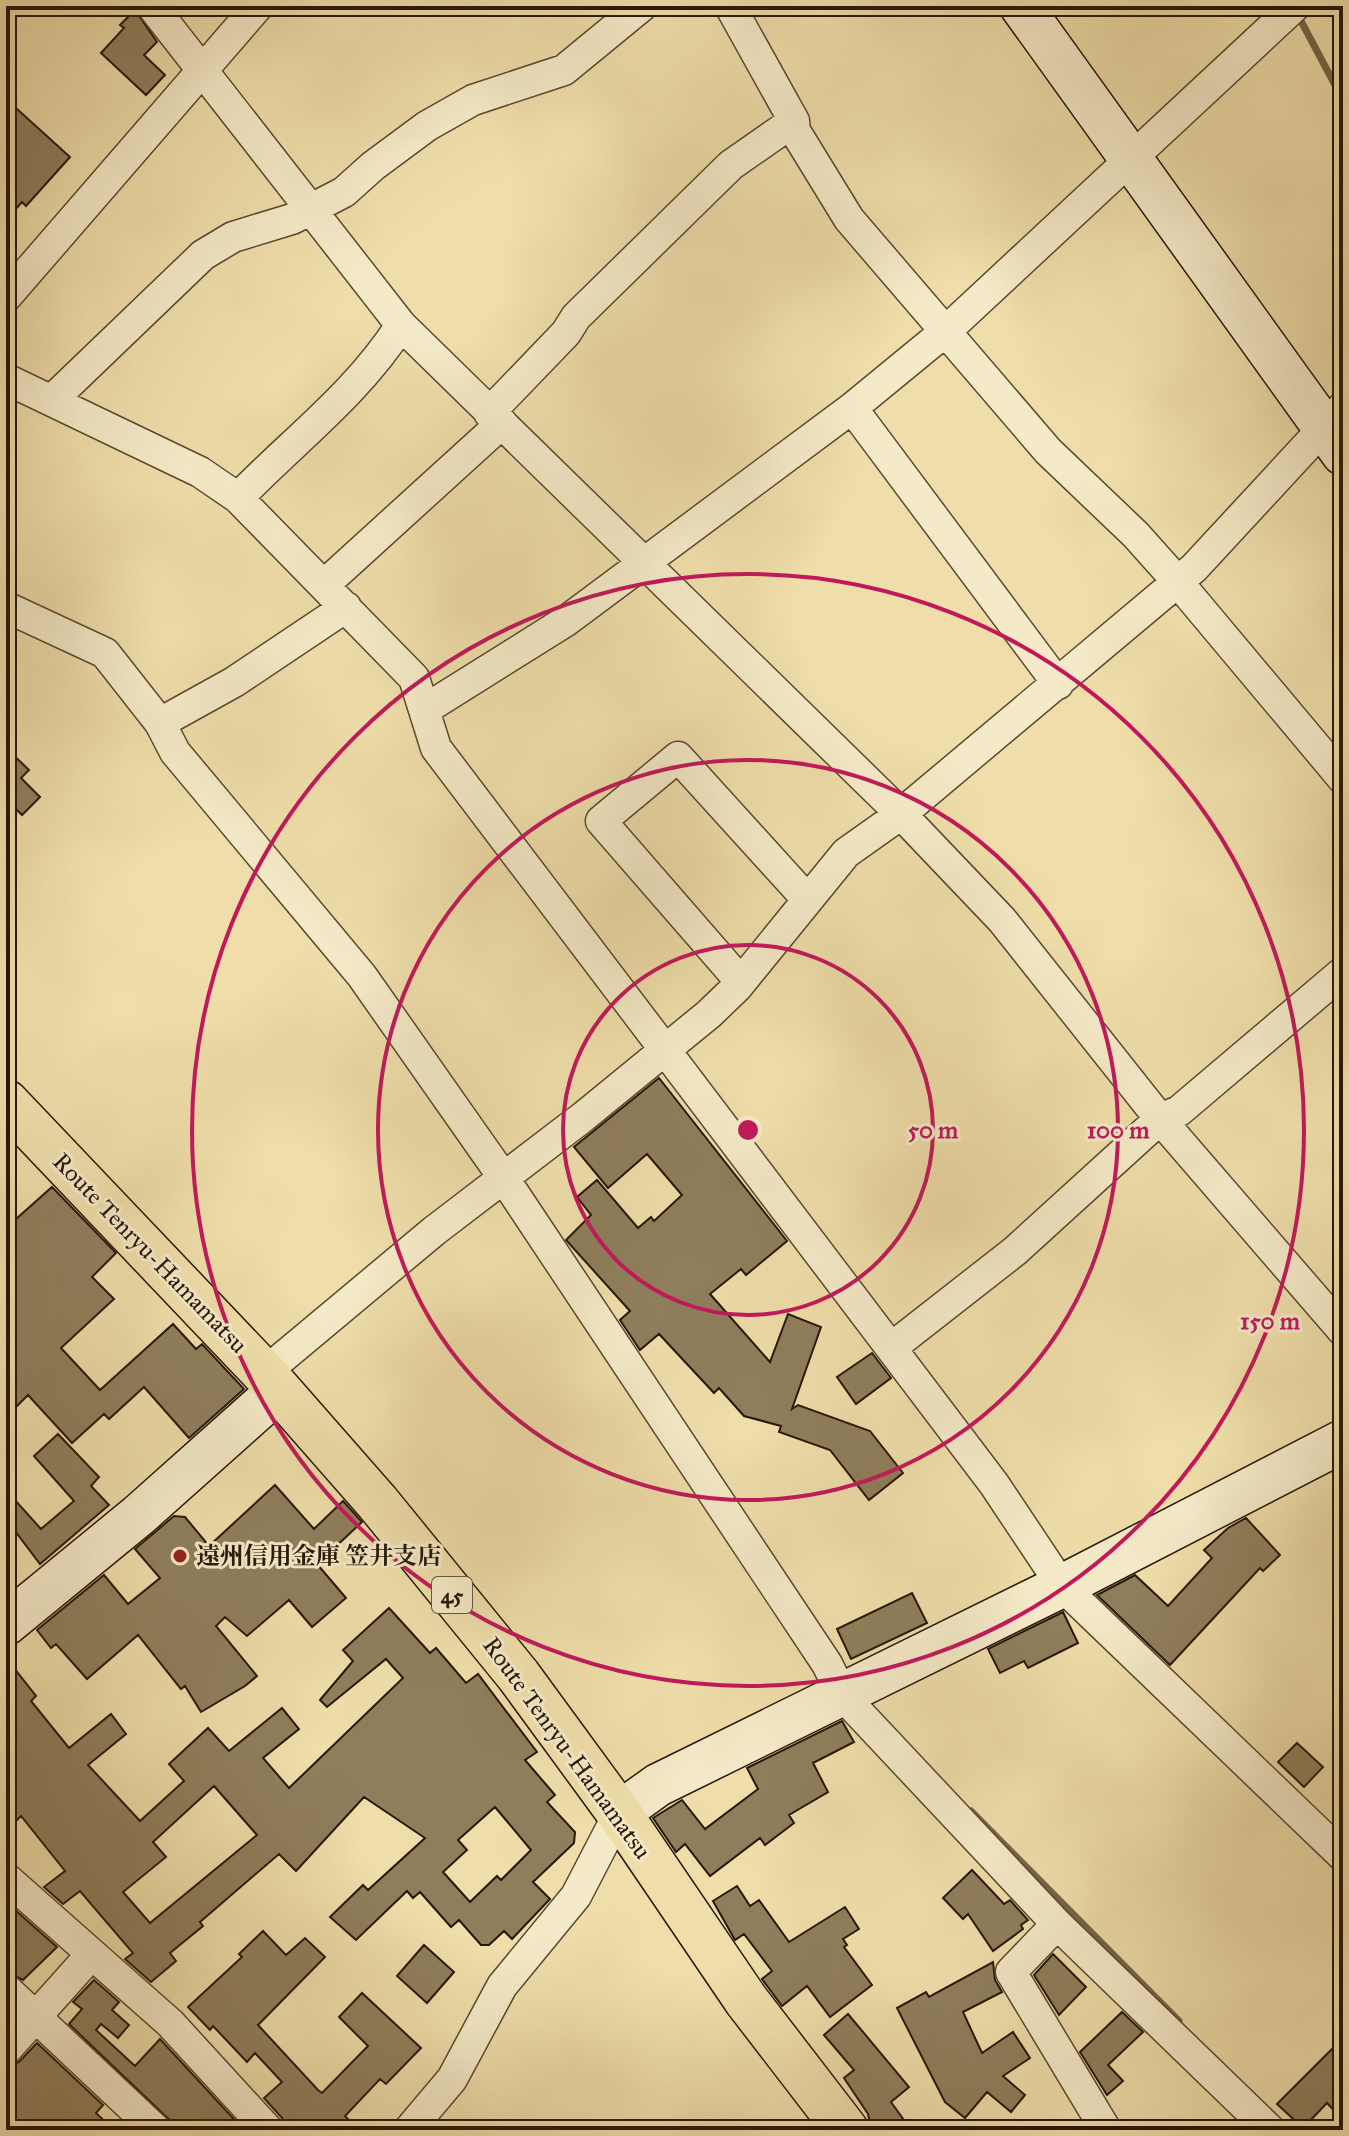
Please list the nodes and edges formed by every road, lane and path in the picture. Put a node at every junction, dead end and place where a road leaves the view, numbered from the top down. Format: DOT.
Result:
graph roads {
  1 [pos="152,6"];
  2 [pos="258,6"];
  3 [pos="642,6"];
  4 [pos="730,6"];
  5 [pos="1021,6"];
  6 [pos="1295,6"];
  7 [pos="202,71"];
  8 [pos="794,121"];
  9 [pos="1129,158"];
  10 [pos="312,210"];
  11 [pos="6,297"];
  12 [pos="401,325"];
  13 [pos="947,330"];
  14 [pos="6,379"];
  15 [pos="52,400"];
  16 [pos="852,408"];
  17 [pos="496,418"];
  18 [pos="1336,429"];
  19 [pos="238,498"];
  20 [pos="646,564"];
  21 [pos="1177,581"];
  22 [pos="324,585"];
  23 [pos="6,607"];
  24 [pos="346,607"];
  25 [pos="1058,684"];
  26 [pos="424,710"];
  27 [pos="160,723"];
  28 [pos="1343,779"];
  29 [pos="901,814"];
  30 [pos="806,898"];
  31 [pos="1343,972"];
  32 [pos="741,982"];
  33 [pos="665,1052"];
  34 [pos="6,1102"];
  35 [pos="1160,1119"];
  36 [pos="503,1177"];
  37 [pos="1343,1331"];
  38 [pos="891,1348"];
  39 [pos="272,1382"];
  40 [pos="1343,1441"];
  41 [pos="1062,1586"];
  42 [pos="6,1624"];
  43 [pos="843,1696"];
  44 [pos="619,1813"];
  45 [pos="1343,1856"];
  46 [pos="6,1878"];
  47 [pos="1057,1924"];
  48 [pos="90,1956"];
  49 [pos="6,1989"];
  50 [pos="35,2016"];
  51 [pos="6,2050"];
  52 [pos="413,2128"];
  53 [pos="156,2130"];
  54 [pos="268,2130"];
  55 [pos="846,2130"];
  56 [pos="1106,2130"];
  57 [pos="1270,2130"];
  1 -- 7 [label="street"];
  2 -- 7 [label="street"];
  3 -- 10 [label="street"];
  4 -- 8 [label="street"];
  5 -- 9 [label="street"];
  6 -- 9 [label="street"];
  7 -- 10 [label="street"];
  7 -- 11 [label="street"];
  8 -- 13 [label="street"];
  8 -- 17 [label="street"];
  9 -- 13 [label="street"];
  9 -- 18 [label="street"];
  10 -- 12 [label="street"];
  10 -- 15 [label="street"];
  12 -- 17 [label="street"];
  12 -- 19 [label="street"];
  13 -- 16 [label="street"];
  13 -- 21 [label="street"];
  14 -- 15 [label="street"];
  15 -- 19 [label="street"];
  16 -- 20 [label="street"];
  16 -- 25 [label="street"];
  17 -- 20 [label="street"];
  17 -- 22 [label="street"];
  18 -- 21 [label="street"];
  19 -- 22 [label="street"];
  20 -- 26 [label="street"];
  20 -- 29 [label="street"];
  21 -- 25 [label="street"];
  21 -- 28 [label="street"];
  22 -- 24 [label="street"];
  23 -- 27 [label="street"];
  24 -- 26 [label="street"];
  24 -- 27 [label="street"];
  25 -- 29 [label="street"];
  26 -- 33 [label="street"];
  27 -- 36 [label="street"];
  29 -- 30 [label="street"];
  29 -- 35 [label="street"];
  30 -- 32 [label="street"];
  30 -- 32 [label="street"];
  31 -- 35 [label="street"];
  32 -- 33 [label="street"];
  33 -- 36 [label="street"];
  33 -- 38 [label="street"];
  34 -- 39 [label="main road, Route Tenryu-Hamamatsu / 45"];
  35 -- 37 [label="street"];
  35 -- 38 [label="street"];
  36 -- 39 [label="street"];
  36 -- 43 [label="street"];
  38 -- 41 [label="street"];
  39 -- 42 [label="street"];
  39 -- 44 [label="main road, Route Tenryu-Hamamatsu / 45"];
  40 -- 41 [label="street"];
  41 -- 43 [label="street"];
  41 -- 45 [label="street"];
  43 -- 44 [label="street"];
  43 -- 47 [label="street"];
  44 -- 52 [label="street"];
  44 -- 55 [label="main road, Route Tenryu-Hamamatsu / 45"];
  46 -- 48 [label="street"];
  47 -- 56 [label="street"];
  47 -- 57 [label="street"];
  48 -- 50 [label="street"];
  48 -- 54 [label="street"];
  49 -- 50 [label="street"];
  50 -- 51 [label="street"];
  50 -- 53 [label="street"];
}
